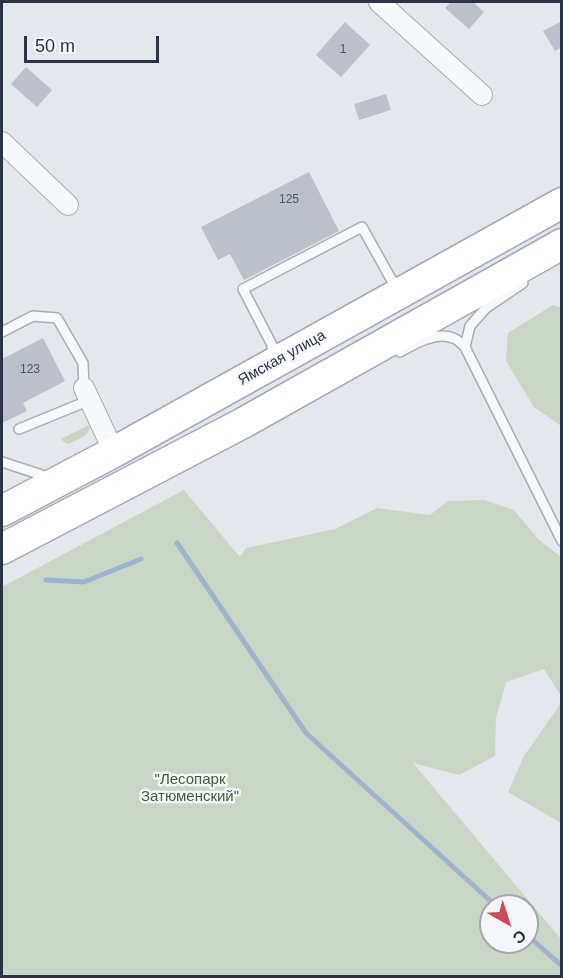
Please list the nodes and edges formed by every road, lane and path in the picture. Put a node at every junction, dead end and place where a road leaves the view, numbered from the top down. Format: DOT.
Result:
graph roads {
  1 [pos="379,2"];
  2 [pos="482,95"];
  3 [pos="2,142"];
  4 [pos="561,203"];
  5 [pos="68,205"];
  6 [pos="561,244"];
  7 [pos="534,276"];
  8 [pos="404,290"];
  9 [pos="2,332"];
  10 [pos="465,347"];
  11 [pos="390,357"];
  12 [pos="273,363"];
  13 [pos="87,394"];
  14 [pos="292,408"];
  15 [pos="243,423"];
  16 [pos="20,429"];
  17 [pos="114,452"];
  18 [pos="2,462"];
  19 [pos="59,481"];
  20 [pos="2,512"];
  21 [pos="561,541"];
  22 [pos="2,549"];
  1 -- 2 [label="street"];
  3 -- 5 [label="street"];
  4 -- 8 [label="main road, Ямская улица"];
  6 -- 15 [label="main road"];
  7 -- 10 [label="lane"];
  8 -- 12 [label="main road, Ямская улица"];
  8 -- 12 [label="lane"];
  9 -- 13 [label="lane"];
  10 -- 11 [label="lane"];
  10 -- 21 [label="lane"];
  12 -- 17 [label="main road, Ямская улица"];
  13 -- 16 [label="lane"];
  13 -- 17 [label="street"];
  14 -- 15 [label="lane"];
  15 -- 22 [label="main road"];
  17 -- 19 [label="main road, Ямская улица"];
  18 -- 19 [label="lane"];
  19 -- 20 [label="main road, Ямская улица"];
}
